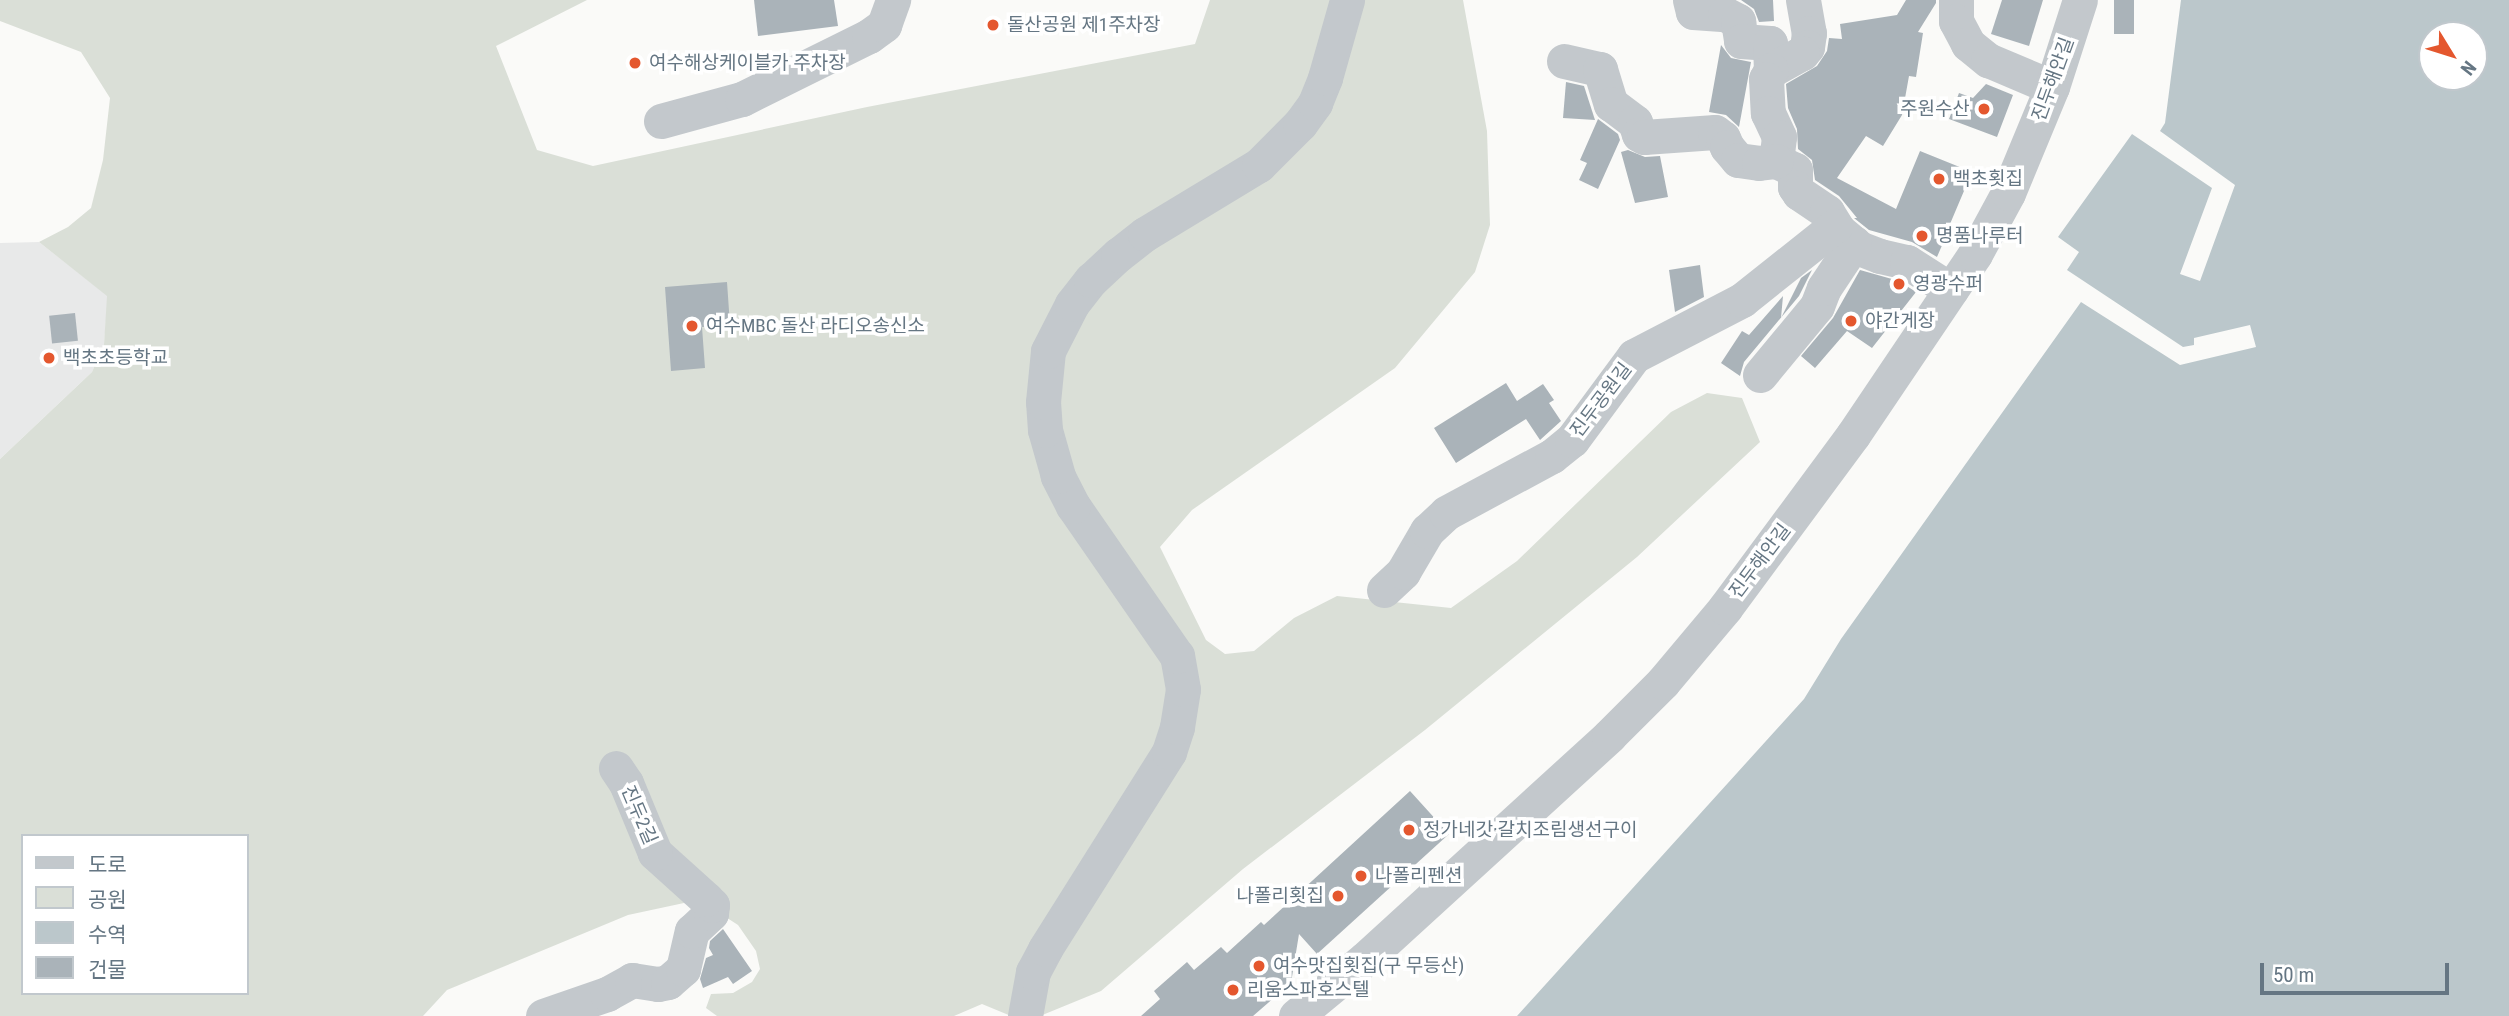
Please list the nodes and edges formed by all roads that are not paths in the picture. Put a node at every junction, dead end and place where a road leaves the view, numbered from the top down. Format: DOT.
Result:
graph roads {
  1 [pos="893,0"];
  2 [pos="1347,0"];
  3 [pos="1690,0"];
  4 [pos="1803,0"];
  5 [pos="1956,0"];
  6 [pos="2080,0"];
  7 [pos="1564,61"];
  8 [pos="1771,70"];
  9 [pos="2052,87"];
  10 [pos="661,121"];
  11 [pos="1776,161"];
  12 [pos="1845,234"];
  13 [pos="1951,290"];
  14 [pos="1760,375"];
  15 [pos="1384,590"];
  16 [pos="616,768"];
  17 [pos="543,1016"];
  18 [pos="1026,1016"];
  19 [pos="1296,1016"];
  1 -- 10 [label="street"];
  2 -- 18 [label="street"];
  3 -- 8 [label="street"];
  4 -- 8 [label="street"];
  5 -- 9 [label="street"];
  6 -- 9 [label="street, 진두해안길"];
  7 -- 11 [label="street"];
  8 -- 11 [label="street"];
  9 -- 13 [label="street, 진두해안길"];
  11 -- 12 [label="street"];
  12 -- 13 [label="street"];
  12 -- 14 [label="street"];
  12 -- 15 [label="street, 진두공원길"];
  13 -- 19 [label="street, 진두해안길"];
  16 -- 17 [label="street, 진두2길"];
}
